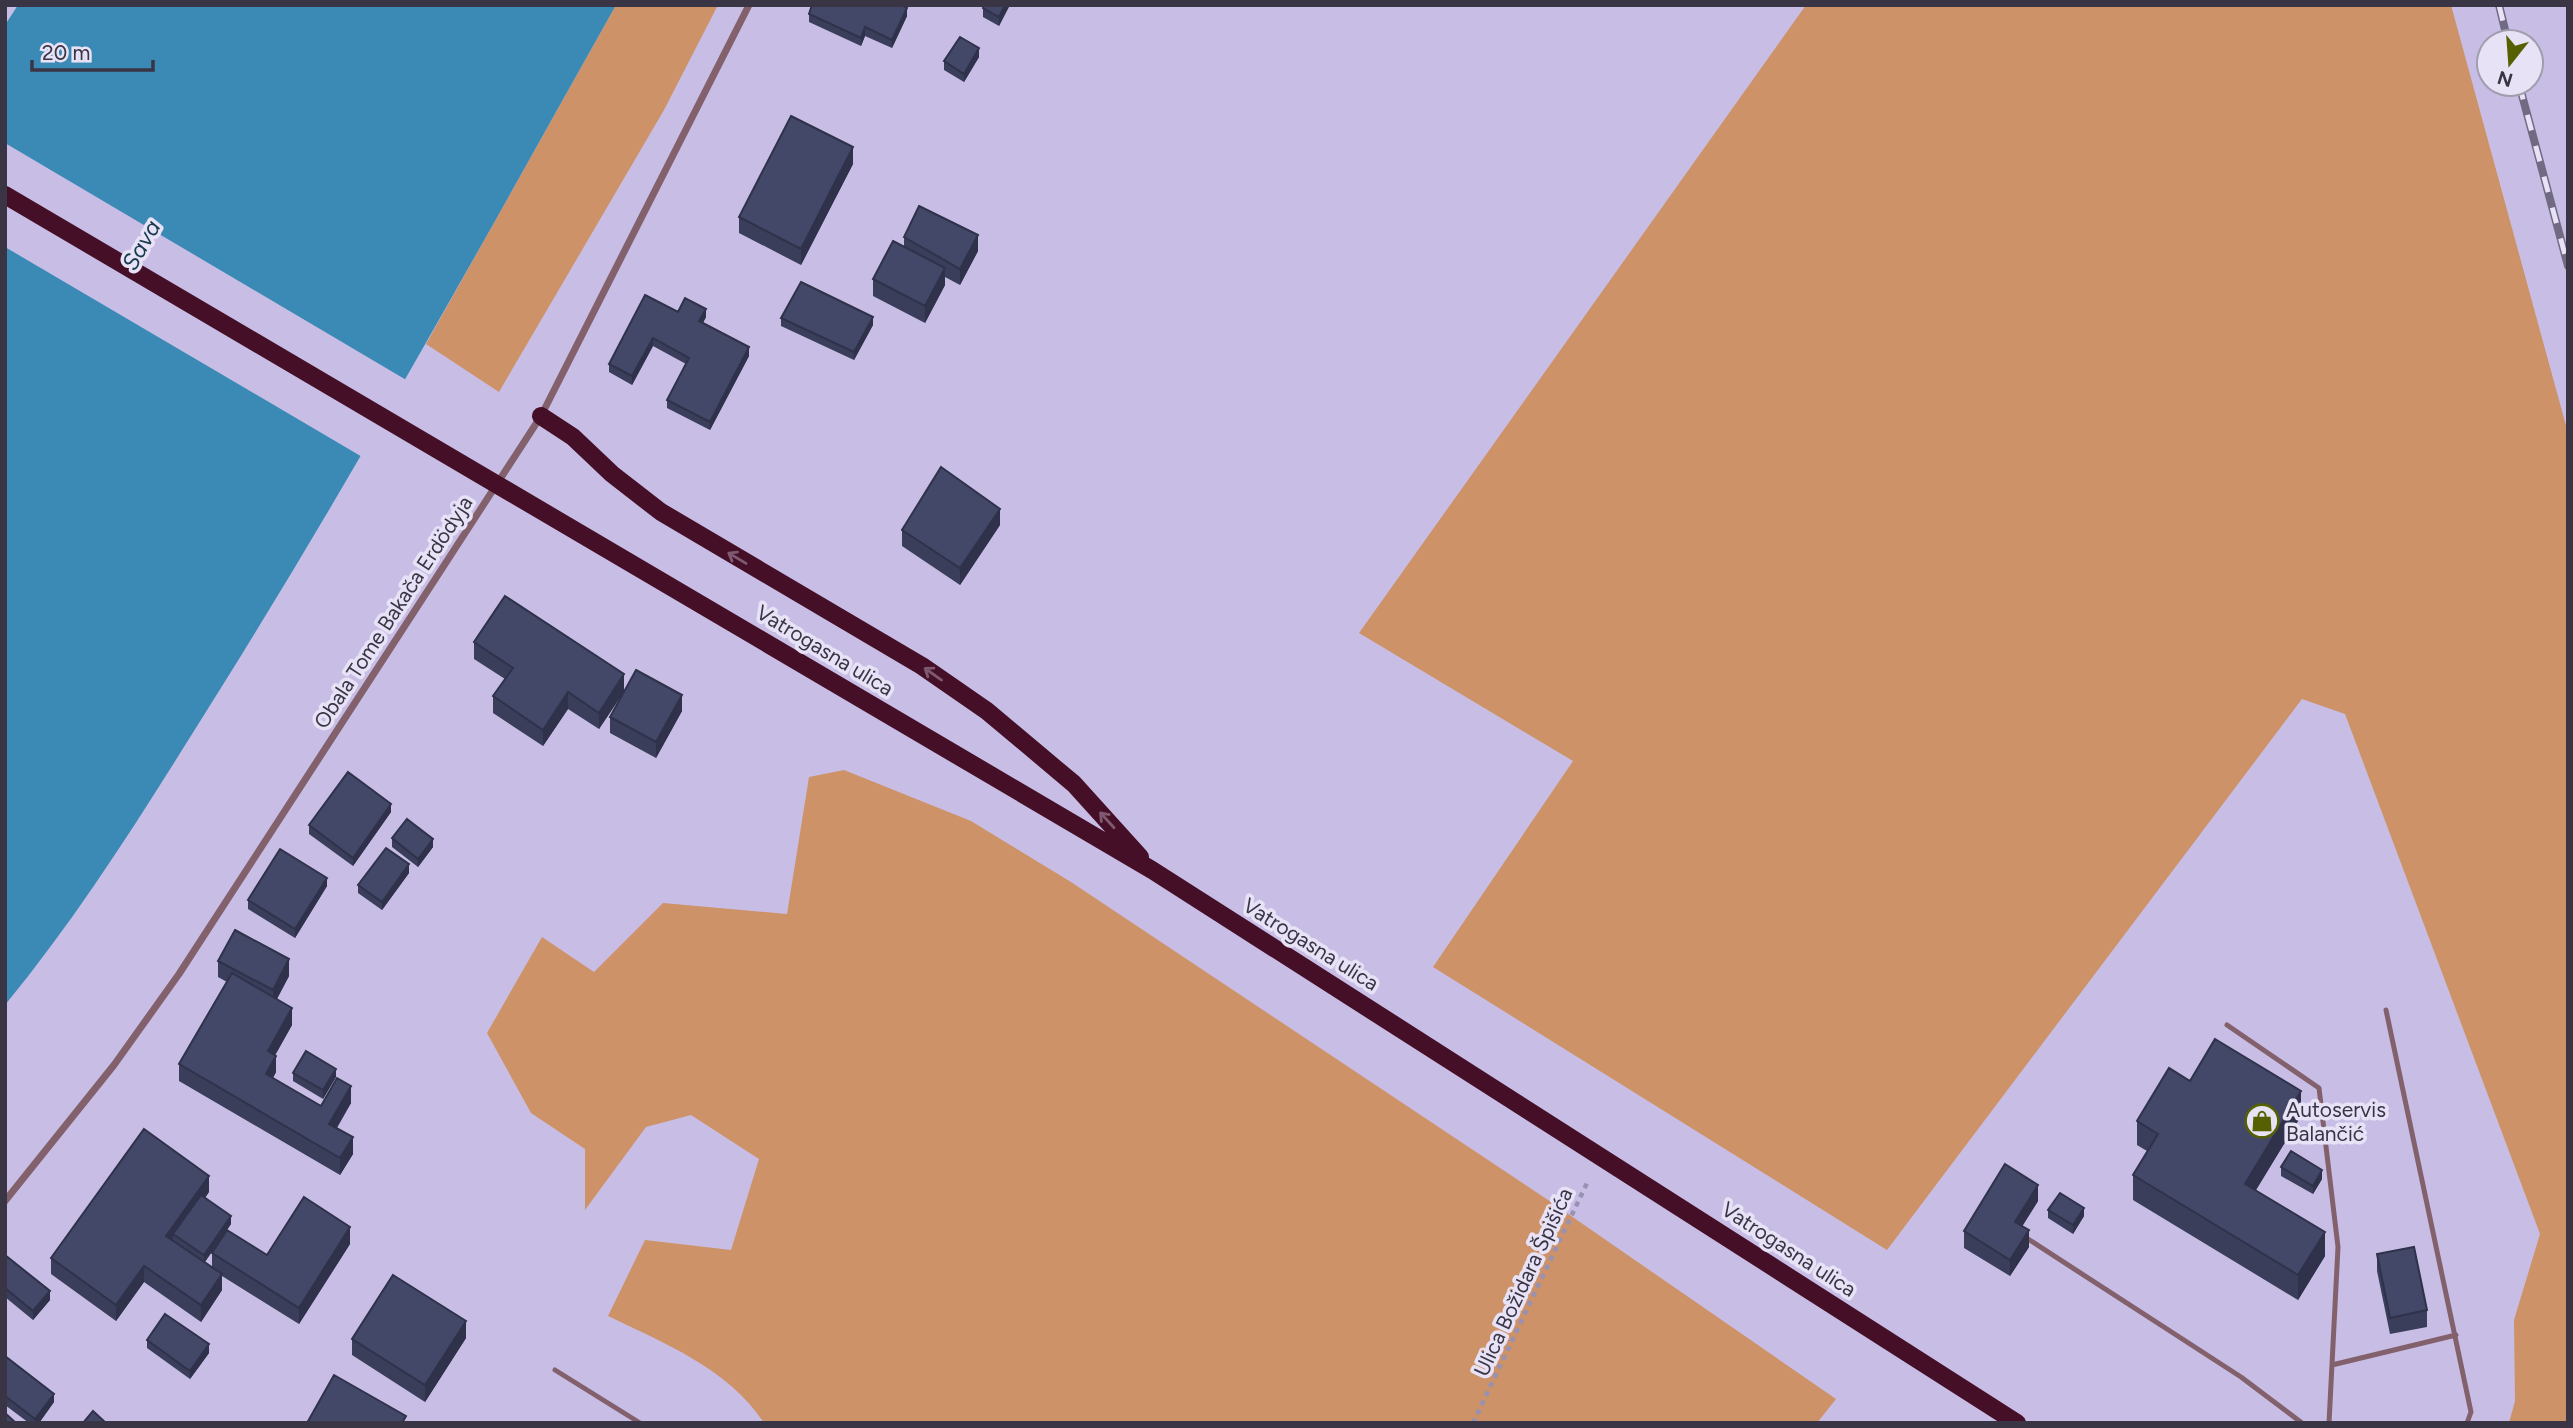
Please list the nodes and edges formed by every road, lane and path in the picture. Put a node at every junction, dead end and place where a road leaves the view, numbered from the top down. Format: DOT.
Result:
graph roads {
  1 [pos="749,5"];
  2 [pos="5,195"];
  3 [pos="541,416"];
  4 [pos="1152,870"];
  5 [pos="2386,1010"];
  6 [pos="2227,1025"];
  7 [pos="1602,1155"];
  8 [pos="5,1201"];
  9 [pos="2028,1239"];
  10 [pos="2456,1335"];
  11 [pos="2332,1365"];
  12 [pos="555,1370"];
  13 [pos="640,1423"];
  14 [pos="1473,1423"];
  15 [pos="2017,1423"];
  16 [pos="2302,1423"];
  17 [pos="2329,1423"];
  18 [pos="2467,1423"];
  1 -- 3 [label="street, Obala Tome Bakača Erdödyja"];
  2 -- 4 [label="main road, Vatrogasna ulica"];
  4 -- 3 [label="main road, one-way"];
  3 -- 8 [label="street, Obala Tome Bakača Erdödyja"];
  4 -- 7 [label="main road, Vatrogasna ulica"];
  5 -- 10 [label="lane"];
  6 -- 11 [label="lane"];
  7 -- 14 [label="path, Ulica Božidara Špišića"];
  7 -- 15 [label="main road, Vatrogasna ulica"];
  9 -- 16 [label="lane"];
  10 -- 11 [label="lane"];
  10 -- 18 [label="lane"];
  11 -- 17 [label="lane"];
  12 -- 13 [label="lane"];
}
